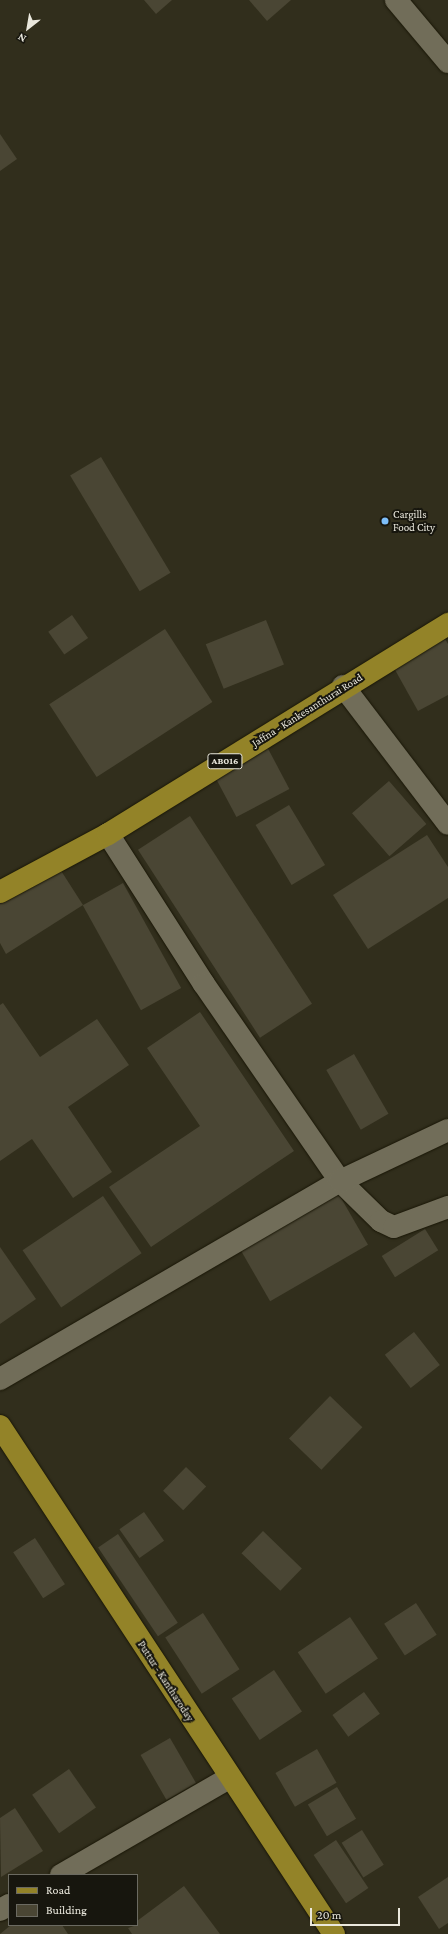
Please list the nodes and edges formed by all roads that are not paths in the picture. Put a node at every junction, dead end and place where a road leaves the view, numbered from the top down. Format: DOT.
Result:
graph roads {
  1 [pos="396,0"];
  2 [pos="448,62"];
  3 [pos="448,624"];
  4 [pos="343,686"];
  5 [pos="448,824"];
  6 [pos="108,834"];
  7 [pos="0,892"];
  8 [pos="448,1130"];
  9 [pos="340,1181"];
  10 [pos="448,1207"];
  11 [pos="0,1379"];
  12 [pos="0,1426"];
  13 [pos="229,1778"];
  14 [pos="63,1874"];
  15 [pos="334,1934"];
  1 -- 2 [label="street"];
  3 -- 4 [label="main road, Jaffna - Kankesanthurai Road / AB016"];
  4 -- 5 [label="street"];
  4 -- 6 [label="main road, Jaffna - Kankesanthurai Road / AB016"];
  6 -- 7 [label="main road, Jaffna - Kankesanthurai Road / AB016"];
  6 -- 9 [label="street"];
  8 -- 9 [label="street"];
  9 -- 10 [label="street"];
  9 -- 11 [label="street"];
  12 -- 13 [label="main road, Puttur - Kantharoday"];
  13 -- 14 [label="street"];
  13 -- 15 [label="main road, Puttur - Kantharoday"];
}
